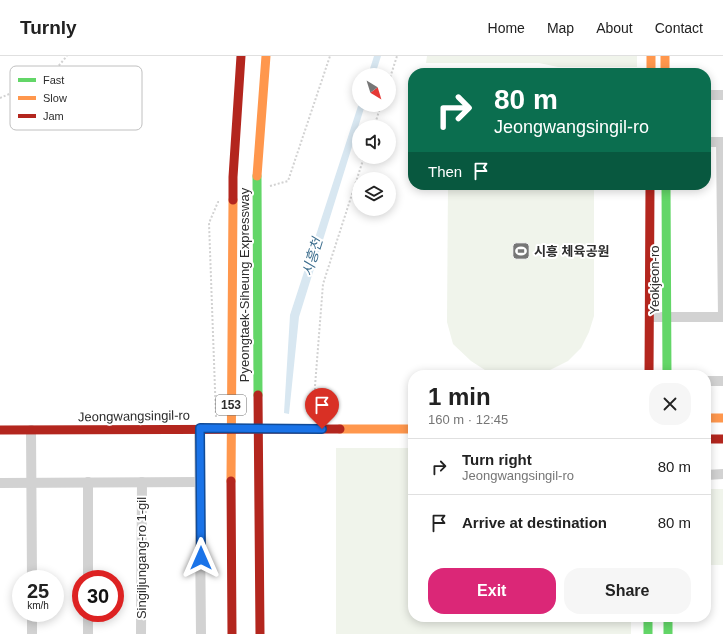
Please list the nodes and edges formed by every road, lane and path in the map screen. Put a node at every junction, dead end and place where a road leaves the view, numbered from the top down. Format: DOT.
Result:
graph roads {
  1 [pos="67,56"];
  2 [pos="241,56"];
  3 [pos="266,56"];
  4 [pos="397,56"];
  5 [pos="651,56"];
  6 [pos="665,56"];
  7 [pos="58,66"];
  8 [pos="393,68"];
  9 [pos="651,68"];
  10 [pos="665,68"];
  11 [pos="10,94"];
  12 [pos="711,95"];
  13 [pos="723,95"];
  14 [pos="0,98"];
  15 [pos="711,142"];
  16 [pos="722,142"];
  17 [pos="362,164"];
  18 [pos="650,190"];
  19 [pos="666,190"];
  20 [pos="650,317"];
  21 [pos="667,317"];
  22 [pos="723,317"];
  23 [pos="649,370"];
  24 [pos="668,370"];
  25 [pos="711,381"];
  26 [pos="723,381"];
  27 [pos="315,406"];
  28 [pos="711,418"];
  29 [pos="723,418"];
  30 [pos="200,428"];
  31 [pos="408,429"];
  32 [pos="0,430"];
  33 [pos="31,430"];
  34 [pos="711,439"];
  35 [pos="723,439"];
  36 [pos="711,474"];
  37 [pos="723,474"];
  38 [pos="88,482"];
  39 [pos="142,482"];
  40 [pos="200,482"];
  41 [pos="0,483"];
  42 [pos="32,483"];
  43 [pos="32,570"];
  44 [pos="88,570"];
  45 [pos="32,622"];
  46 [pos="88,622"];
  47 [pos="648,622"];
  48 [pos="668,622"];
  49 [pos="32,634"];
  50 [pos="88,634"];
  51 [pos="141,634"];
  52 [pos="201,634"];
  53 [pos="232,634"];
  54 [pos="260,634"];
  55 [pos="648,634"];
  56 [pos="668,634"];
  1 -- 7 [label="path"];
  2 -- 53 [label="main road, Pyeongtaek-Siheung Expressway / 153"];
  3 -- 54 [label="main road, Pyeongtaek-Siheung Expressway / 153"];
  4 -- 8 [label="path"];
  5 -- 9 [label="main road"];
  6 -- 10 [label="main road"];
  11 -- 14 [label="path"];
  12 -- 13 [label="street"];
  15 -- 16 [label="street"];
  16 -- 22 [label="street"];
  17 -- 27 [label="path"];
  18 -- 20 [label="main road, Yeokjeon-ro"];
  19 -- 21 [label="main road, Yeokjeon-ro"];
  20 -- 21 [label="street"];
  20 -- 23 [label="main road, Yeokjeon-ro"];
  21 -- 22 [label="street"];
  21 -- 24 [label="main road, Yeokjeon-ro"];
  25 -- 26 [label="street"];
  28 -- 29 [label="main road"];
  30 -- 31 [label="main road, Jeongwangsingil-ro"];
  30 -- 33 [label="main road, Jeongwangsingil-ro"];
  30 -- 40 [label="street"];
  32 -- 33 [label="main road, Jeongwangsingil-ro"];
  33 -- 42 [label="street"];
  34 -- 35 [label="main road"];
  36 -- 37 [label="street"];
  38 -- 39 [label="street, Singiljungang-ro 1-gil"];
  38 -- 42 [label="street, Singiljungang-ro 1-gil"];
  38 -- 44 [label="street"];
  39 -- 40 [label="street, Singiljungang-ro 1-gil"];
  39 -- 51 [label="street, Singiljungang-ro 1-gil"];
  40 -- 52 [label="street"];
  41 -- 42 [label="street, Singiljungang-ro 1-gil"];
  42 -- 43 [label="street"];
  45 -- 49 [label="street"];
  46 -- 50 [label="street"];
  47 -- 55 [label="main road"];
  48 -- 56 [label="main road"];
}
